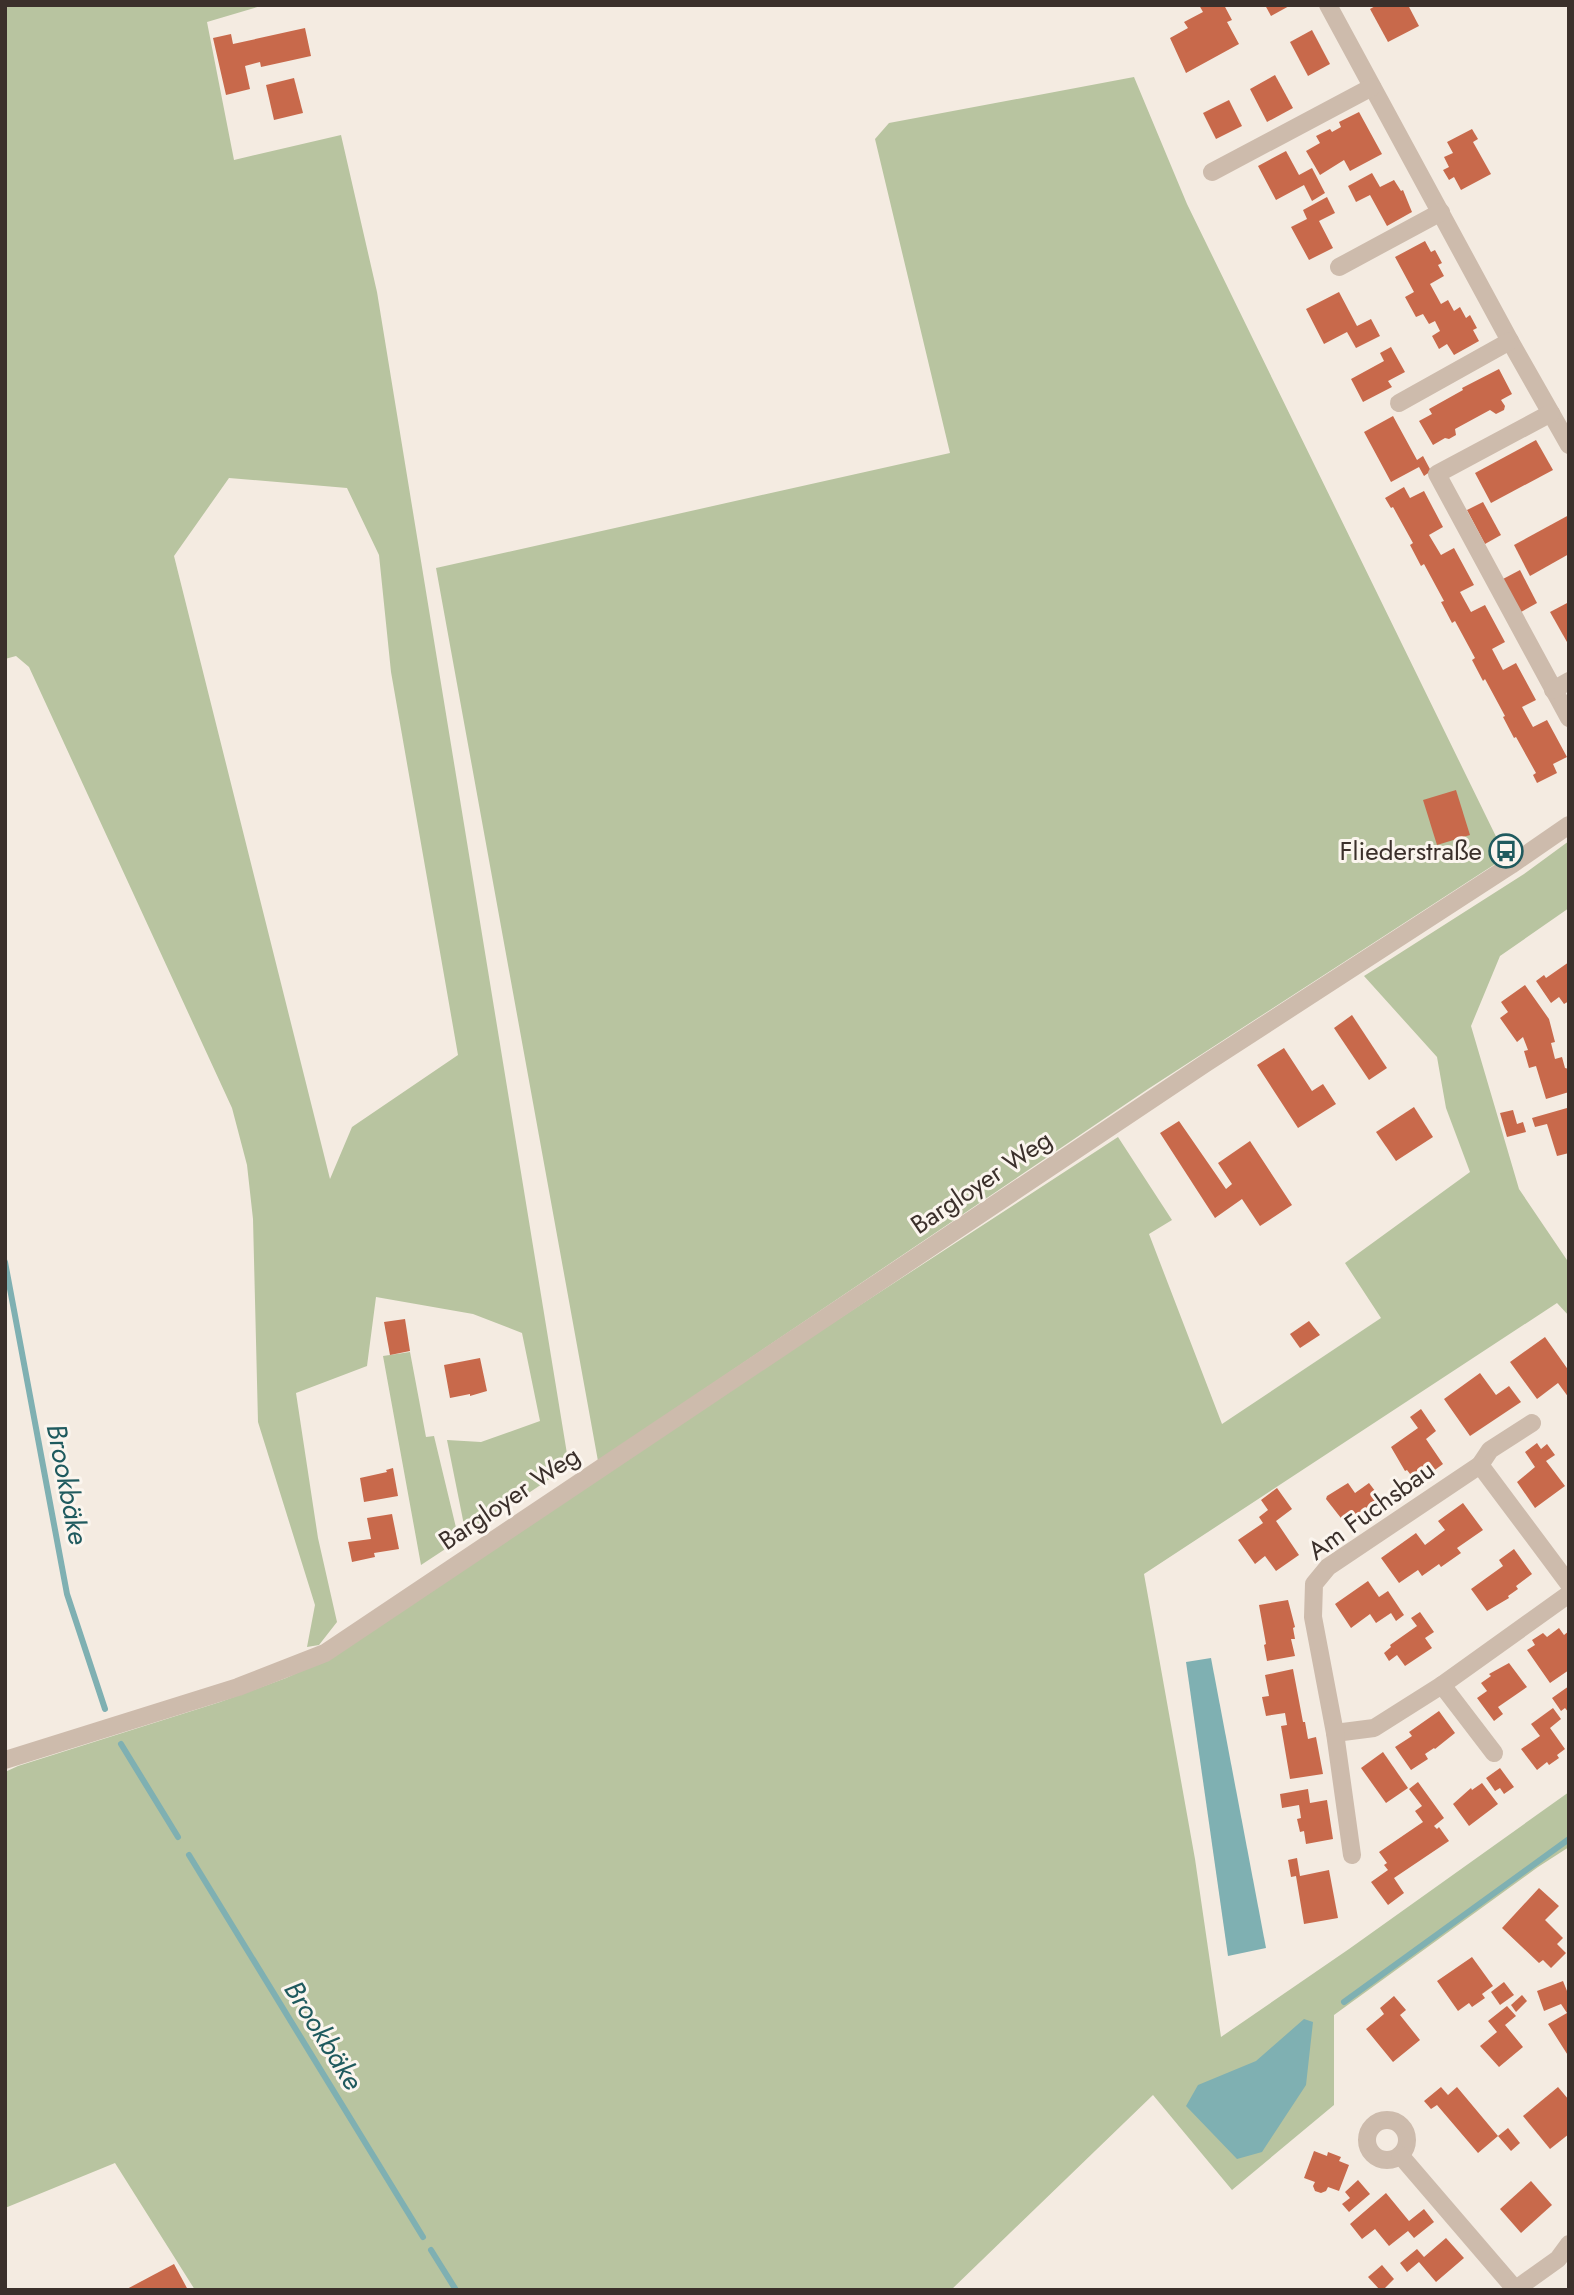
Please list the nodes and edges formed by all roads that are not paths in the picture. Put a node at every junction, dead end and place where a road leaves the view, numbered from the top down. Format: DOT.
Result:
graph roads {
  1 [pos="1328,5"];
  2 [pos="1372,87"];
  3 [pos="1212,172"];
  4 [pos="1441,212"];
  5 [pos="1339,267"];
  6 [pos="1510,341"];
  7 [pos="1399,403"];
  8 [pos="1551,413"];
  9 [pos="1569,445"];
  10 [pos="1561,686"];
  11 [pos="1569,718"];
  12 [pos="1569,825"];
  13 [pos="1532,1423"];
  14 [pos="1480,1465"];
  15 [pos="1569,1584"];
  16 [pos="1569,1594"];
  17 [pos="1442,1685"];
  18 [pos="1335,1734"];
  19 [pos="1494,1753"];
  20 [pos="5,1760"];
  21 [pos="1352,1855"];
  22 [pos="1400,2155"];
  23 [pos="1569,2244"];
  24 [pos="1516,2289"];
  1 -- 2 [label="street"];
  2 -- 3 [label="street"];
  2 -- 4 [label="street"];
  4 -- 5 [label="street"];
  4 -- 6 [label="street"];
  6 -- 7 [label="street"];
  6 -- 8 [label="street"];
  8 -- 9 [label="street"];
  8 -- 10 [label="street"];
  10 -- 11 [label="street"];
  12 -- 20 [label="street, Bargloyer Weg"];
  13 -- 14 [label="street, Am Fuchsbau"];
  14 -- 15 [label="street"];
  14 -- 18 [label="street, Am Fuchsbau"];
  16 -- 17 [label="street"];
  17 -- 18 [label="street"];
  17 -- 19 [label="street"];
  18 -- 21 [label="street, Am Fuchsbau"];
  22 -- 24 [label="street"];
  23 -- 24 [label="street"];
}
